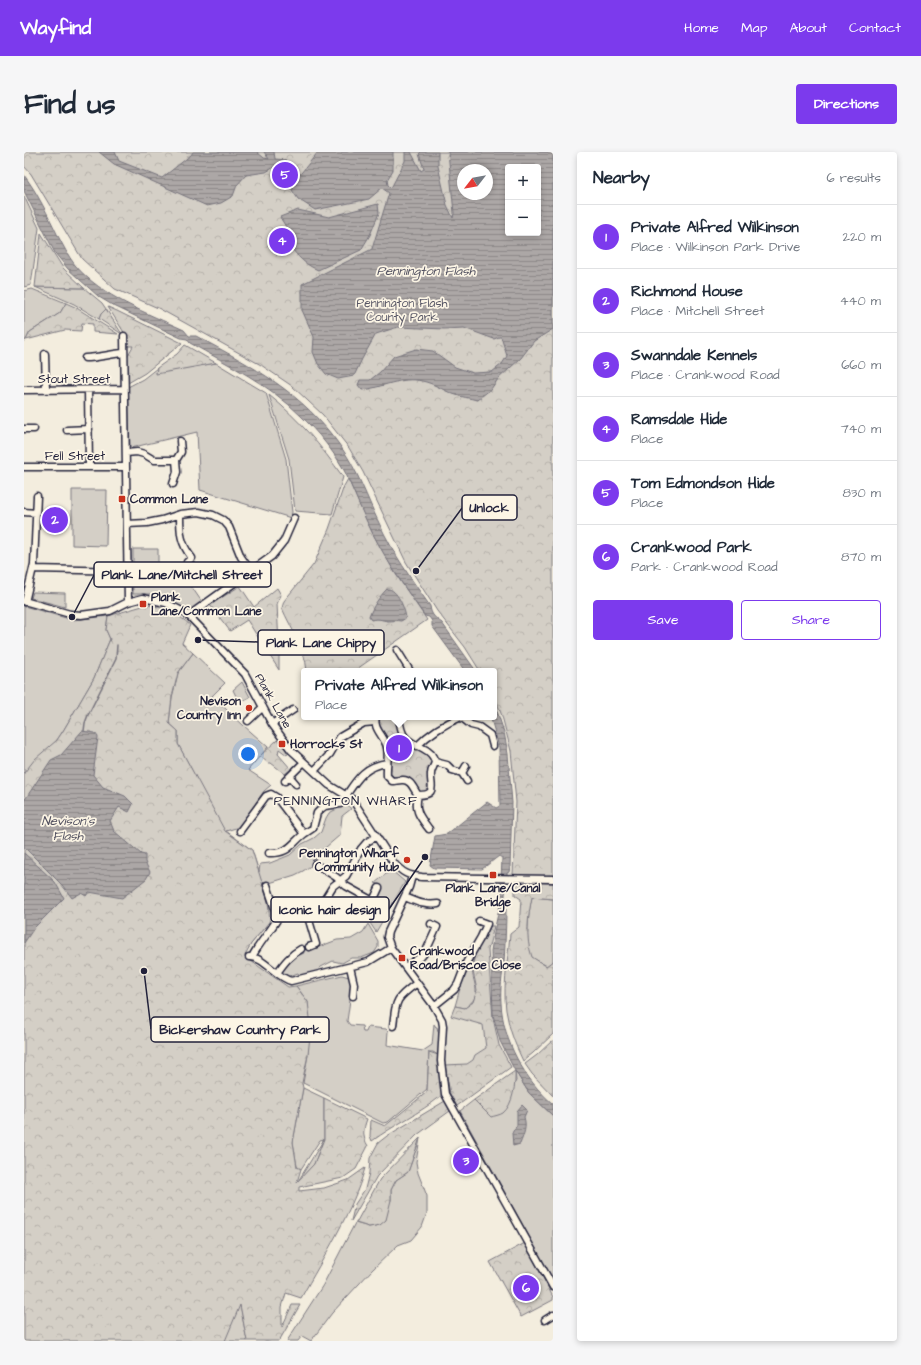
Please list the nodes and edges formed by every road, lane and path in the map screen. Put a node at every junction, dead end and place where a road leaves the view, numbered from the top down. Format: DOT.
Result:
graph roads {
  1 [pos="124,336"];
  2 [pos="124,353"];
  3 [pos="45,354"];
  4 [pos="85,358"];
  5 [pos="124,389"];
  6 [pos="24,390"];
  7 [pos="46,390"];
  8 [pos="88,390"];
  9 [pos="24,429"];
  10 [pos="34,429"];
  11 [pos="88,429"];
  12 [pos="67,430"];
  13 [pos="180,441"];
  14 [pos="126,453"];
  15 [pos="176,460"];
  16 [pos="24,467"];
  17 [pos="89,467"];
  18 [pos="126,467"];
  19 [pos="173,484"];
  20 [pos="37,496"];
  21 [pos="24,512"];
  22 [pos="36,512"];
  23 [pos="180,514"];
  24 [pos="294,518"];
  25 [pos="127,524"];
  26 [pos="187,562"];
  27 [pos="33,569"];
  28 [pos="128,571"];
  29 [pos="251,571"];
  30 [pos="25,601"];
  31 [pos="128,602"];
  32 [pos="188,616"];
  33 [pos="397,650"];
  34 [pos="408,668"];
  35 [pos="263,707"];
  36 [pos="293,710"];
  37 [pos="372,720"];
  38 [pos="375,720"];
  39 [pos="399,720"];
  40 [pos="445,720"];
  41 [pos="465,720"];
  42 [pos="248,721"];
  43 [pos="272,724"];
  44 [pos="417,746"];
  45 [pos="493,746"];
  46 [pos="304,762"];
  47 [pos="435,762"];
  48 [pos="387,763"];
  49 [pos="466,766"];
  50 [pos="314,772"];
  51 [pos="462,773"];
  52 [pos="467,781"];
  53 [pos="296,784"];
  54 [pos="346,795"];
  55 [pos="418,795"];
  56 [pos="429,829"];
  57 [pos="240,831"];
  58 [pos="304,834"];
  59 [pos="377,836"];
  60 [pos="269,853"];
  61 [pos="315,864"];
  62 [pos="412,876"];
  63 [pos="553,879"];
  64 [pos="341,880"];
  65 [pos="267,885"];
  66 [pos="379,888"];
  67 [pos="405,897"];
  68 [pos="373,901"];
  69 [pos="438,904"];
  70 [pos="429,905"];
  71 [pos="369,908"];
  72 [pos="306,910"];
  73 [pos="429,912"];
  74 [pos="278,918"];
  75 [pos="479,921"];
  76 [pos="437,927"];
  77 [pos="309,947"];
  78 [pos="391,948"];
  79 [pos="301,949"];
  80 [pos="350,967"];
  81 [pos="405,967"];
  82 [pos="277,974"];
  83 [pos="417,983"];
  84 [pos="353,996"];
  85 [pos="434,1006"];
  86 [pos="393,1026"];
  87 [pos="553,1287"];
  88 [pos="553,1315"];
  89 [pos="545,1320"];
  1 -- 2 [label="street"];
  2 -- 4 [label="street"];
  2 -- 5 [label="street"];
  3 -- 7 [label="street"];
  5 -- 8 [label="street, Stout Street"];
  5 -- 14 [label="street"];
  6 -- 7 [label="street, Stout Street"];
  7 -- 8 [label="street, Stout Street"];
  8 -- 11 [label="street"];
  9 -- 10 [label="street"];
  11 -- 12 [label="street"];
  11 -- 17 [label="street"];
  13 -- 15 [label="street"];
  14 -- 15 [label="street"];
  14 -- 18 [label="street"];
  15 -- 19 [label="street"];
  16 -- 17 [label="street, Fell Street"];
  17 -- 18 [label="street, Fell Street"];
  18 -- 25 [label="street"];
  20 -- 22 [label="street"];
  21 -- 22 [label="street"];
  22 -- 27 [label="street"];
  23 -- 25 [label="street"];
  23 -- 26 [label="street"];
  23 -- 29 [label="street"];
  24 -- 29 [label="street"];
  25 -- 28 [label="street"];
  27 -- 28 [label="street"];
  27 -- 30 [label="street"];
  28 -- 31 [label="street"];
  29 -- 32 [label="street"];
  30 -- 31 [label="street, Plank Lane"];
  31 -- 32 [label="street, Plank Lane"];
  32 -- 35 [label="street, Plank Lane"];
  33 -- 34 [label="street"];
  35 -- 42 [label="street"];
  35 -- 43 [label="street, Plank Lane"];
  36 -- 43 [label="street"];
  37 -- 50 [label="street"];
  38 -- 48 [label="street"];
  39 -- 44 [label="street"];
  40 -- 44 [label="street"];
  41 -- 45 [label="street"];
  43 -- 46 [label="street, Plank Lane"];
  44 -- 47 [label="street"];
  46 -- 50 [label="street, Plank Lane"];
  46 -- 53 [label="street"];
  47 -- 51 [label="street"];
  47 -- 55 [label="street"];
  48 -- 54 [label="street"];
  48 -- 55 [label="street"];
  49 -- 51 [label="street"];
  50 -- 54 [label="street, Plank Lane"];
  51 -- 52 [label="street"];
  54 -- 58 [label="street"];
  54 -- 59 [label="street, Plank Lane"];
  55 -- 56 [label="street"];
  57 -- 58 [label="street"];
  58 -- 60 [label="street"];
  59 -- 62 [label="street, Plank Lane"];
  59 -- 64 [label="street"];
  61 -- 64 [label="street"];
  62 -- 63 [label="street"];
  62 -- 67 [label="street"];
  64 -- 68 [label="street"];
  64 -- 72 [label="street"];
  65 -- 74 [label="street"];
  66 -- 68 [label="street"];
  67 -- 70 [label="street"];
  67 -- 78 [label="street"];
  68 -- 71 [label="street"];
  69 -- 70 [label="street"];
  70 -- 73 [label="street"];
  72 -- 74 [label="street"];
  72 -- 77 [label="street"];
  74 -- 82 [label="street"];
  75 -- 85 [label="street"];
  76 -- 81 [label="street"];
  78 -- 80 [label="street"];
  78 -- 81 [label="street"];
  79 -- 82 [label="street"];
  80 -- 82 [label="street"];
  80 -- 84 [label="street"];
  81 -- 83 [label="street"];
  83 -- 85 [label="street"];
  83 -- 86 [label="street"];
  85 -- 87 [label="street"];
  88 -- 89 [label="street"];
}
